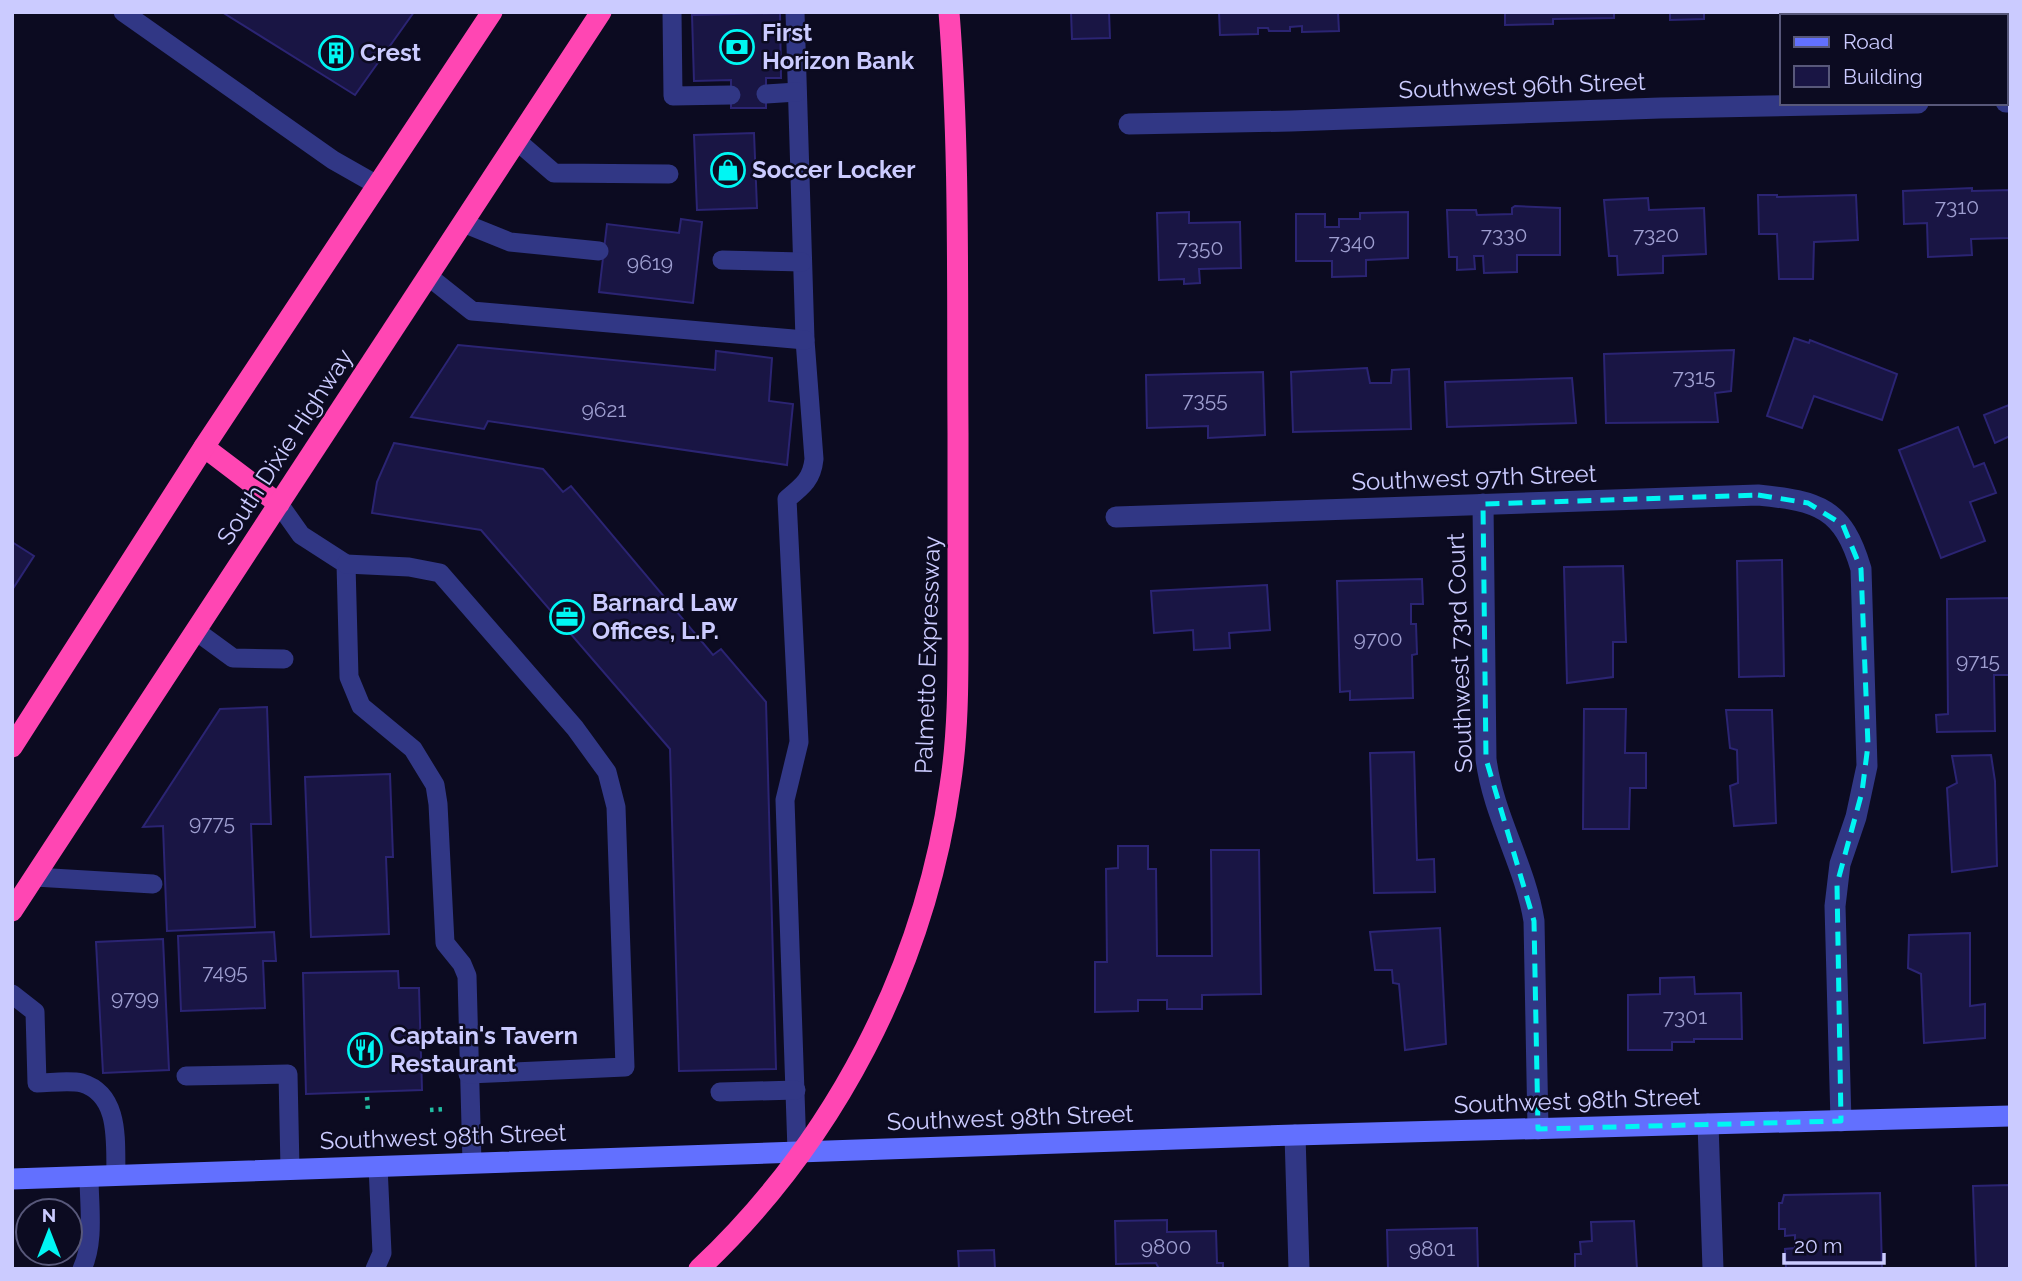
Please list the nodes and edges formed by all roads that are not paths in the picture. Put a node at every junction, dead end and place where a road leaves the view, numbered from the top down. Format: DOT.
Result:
graph roads {
  1 [pos="123,12"];
  2 [pos="492,12"];
  3 [pos="601,12"];
  4 [pos="795,12"];
  5 [pos="949,12"];
  6 [pos="672,13"];
  7 [pos="797,92"];
  8 [pos="765,94"];
  9 [pos="731,95"];
  10 [pos="1815,105"];
  11 [pos="1129,124"];
  12 [pos="517,141"];
  13 [pos="669,174"];
  14 [pos="377,185"];
  15 [pos="463,223"];
  16 [pos="599,251"];
  17 [pos="722,260"];
  18 [pos="802,262"];
  19 [pos="428,276"];
  20 [pos="805,340"];
  21 [pos="204,447"];
  22 [pos="279,503"];
  23 [pos="1483,504"];
  24 [pos="1116,517"];
  25 [pos="346,564"];
  26 [pos="196,631"];
  27 [pos="284,659"];
  28 [pos="12,747"];
  29 [pos="35,877"];
  30 [pos="153,884"];
  31 [pos="12,911"];
  32 [pos="12,994"];
  33 [pos="468,1074"];
  34 [pos="186,1076"];
  35 [pos="796,1090"];
  36 [pos="720,1092"];
  37 [pos="2010,1116"];
  38 [pos="1841,1121"];
  39 [pos="1708,1124"];
  40 [pos="1538,1129"];
  41 [pos="1295,1135"];
  42 [pos="797,1152"];
  43 [pos="472,1163"];
  44 [pos="378,1166"];
  45 [pos="290,1168"];
  46 [pos="116,1175"];
  47 [pos="89,1176"];
  48 [pos="12,1179"];
  49 [pos="82,1269"];
  50 [pos="375,1269"];
  51 [pos="699,1269"];
  52 [pos="1299,1269"];
  53 [pos="1713,1269"];
  1 -- 14 [label="lane"];
  2 -- 14 [label="highway"];
  3 -- 12 [label="highway, South Dixie Highway"];
  4 -- 7 [label="lane"];
  5 -- 51 [label="highway, Palmetto Expressway"];
  6 -- 9 [label="lane"];
  7 -- 8 [label="lane"];
  7 -- 18 [label="lane"];
  10 -- 11 [label="street, Southwest 96th Street"];
  12 -- 13 [label="lane"];
  12 -- 15 [label="highway, South Dixie Highway"];
  14 -- 21 [label="highway"];
  15 -- 16 [label="lane"];
  15 -- 19 [label="highway, South Dixie Highway"];
  17 -- 18 [label="lane"];
  18 -- 20 [label="lane"];
  19 -- 20 [label="lane"];
  19 -- 22 [label="highway, South Dixie Highway"];
  20 -- 35 [label="lane"];
  21 -- 22 [label="highway"];
  21 -- 28 [label="highway"];
  22 -- 25 [label="lane"];
  22 -- 26 [label="highway, South Dixie Highway"];
  23 -- 24 [label="street, Southwest 97th Street"];
  23 -- 38 [label="street, Southwest 97th Street"];
  23 -- 40 [label="street, Southwest 73rd Court"];
  25 -- 33 [label="lane"];
  25 -- 33 [label="lane"];
  26 -- 27 [label="lane"];
  26 -- 29 [label="highway, South Dixie Highway"];
  29 -- 30 [label="lane"];
  29 -- 31 [label="highway, South Dixie Highway"];
  32 -- 46 [label="lane"];
  33 -- 43 [label="lane"];
  34 -- 45 [label="lane"];
  35 -- 36 [label="lane"];
  35 -- 42 [label="lane"];
  37 -- 38 [label="street, Southwest 98th Street"];
  38 -- 39 [label="street, Southwest 98th Street"];
  39 -- 40 [label="street, Southwest 98th Street"];
  39 -- 53 [label="street"];
  40 -- 41 [label="street, Southwest 98th Street"];
  41 -- 42 [label="street, Southwest 98th Street"];
  41 -- 52 [label="street"];
  42 -- 43 [label="street, Southwest 98th Street"];
  43 -- 44 [label="street, Southwest 98th Street"];
  44 -- 45 [label="street, Southwest 98th Street"];
  44 -- 50 [label="lane"];
  45 -- 46 [label="street, Southwest 98th Street"];
  46 -- 47 [label="street, Southwest 98th Street"];
  47 -- 48 [label="street, Southwest 98th Street"];
  47 -- 49 [label="lane"];
}
